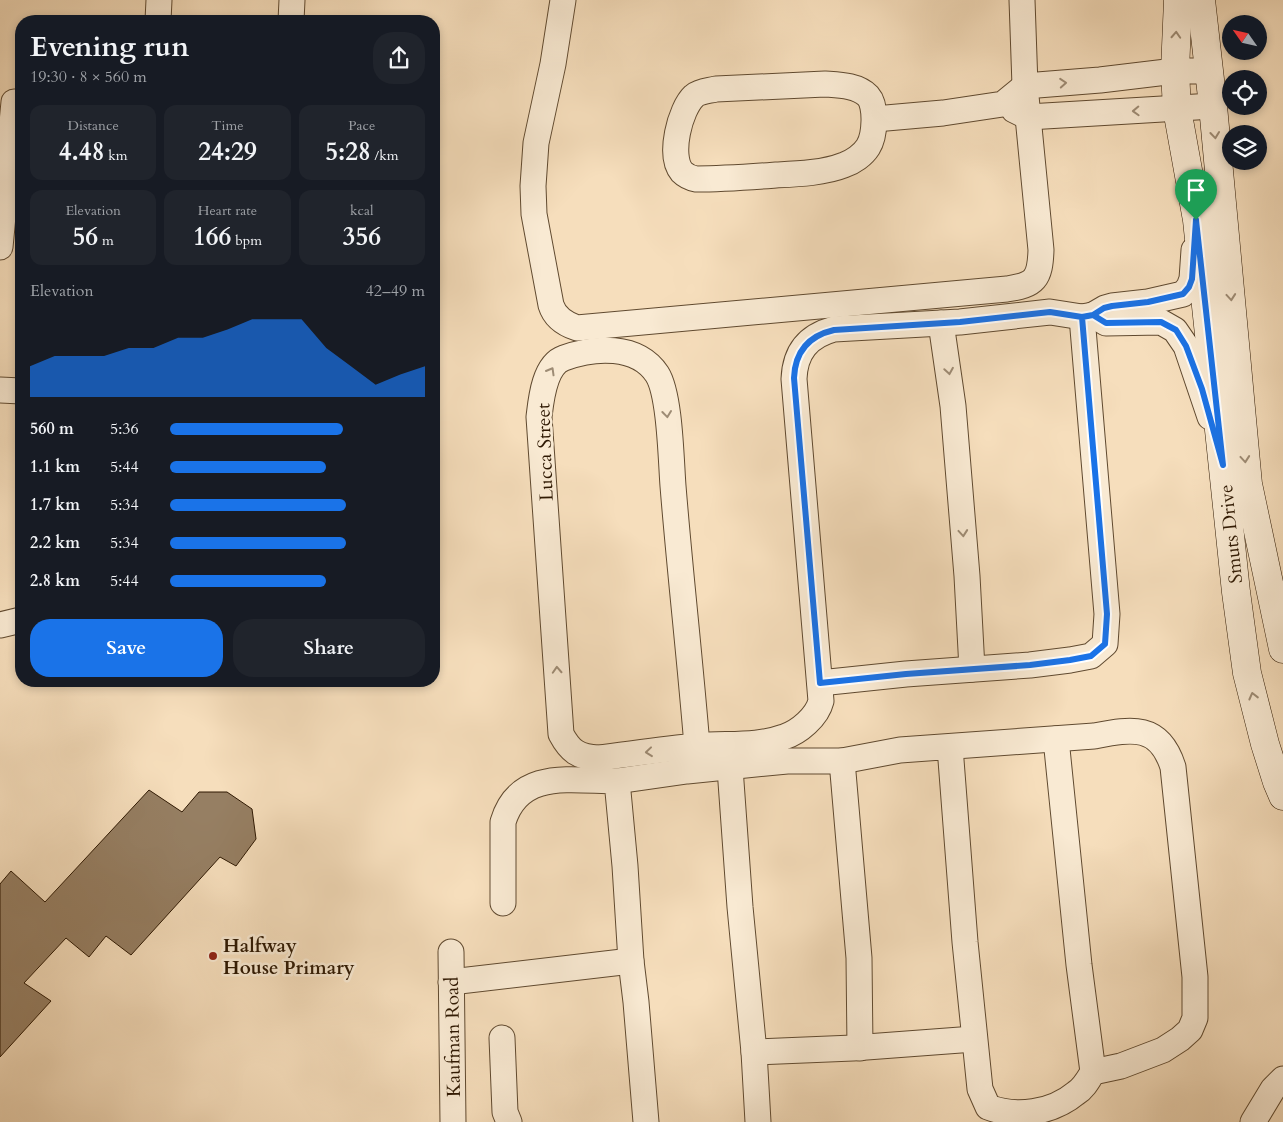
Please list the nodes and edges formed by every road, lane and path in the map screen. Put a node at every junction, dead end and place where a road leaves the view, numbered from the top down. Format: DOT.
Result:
graph roads {
  1 [pos="159,0"];
  2 [pos="292,0"];
  3 [pos="563,0"];
  4 [pos="1022,0"];
  5 [pos="1178,0"];
  6 [pos="1201,0"];
  7 [pos="158,15"];
  8 [pos="291,15"];
  9 [pos="1175,71"];
  10 [pos="1208,71"];
  11 [pos="1025,86"];
  12 [pos="12,101"];
  13 [pos="1003,104"];
  14 [pos="1213,106"];
  15 [pos="1177,109"];
  16 [pos="1028,117"];
  17 [pos="875,119"];
  18 [pos="1196,220"];
  19 [pos="0,247"];
  20 [pos="1169,298"];
  21 [pos="1088,316"];
  22 [pos="941,323"];
  23 [pos="1169,325"];
  24 [pos="0,390"];
  25 [pos="15,391"];
  26 [pos="1223,465"];
  27 [pos="15,621"];
  28 [pos="0,625"];
  29 [pos="1283,649"];
  30 [pos="972,669"];
  31 [pos="820,683"];
  32 [pos="1056,739"];
  33 [pos="697,746"];
  34 [pos="950,747"];
  35 [pos="842,760"];
  36 [pos="730,768"];
  37 [pos="617,781"];
  38 [pos="1283,796"];
  39 [pos="503,903"];
  40 [pos="451,952"];
  41 [pos="631,961"];
  42 [pos="451,982"];
  43 [pos="502,1038"];
  44 [pos="974,1040"];
  45 [pos="860,1048"];
  46 [pos="754,1052"];
  47 [pos="1092,1072"];
  48 [pos="1283,1079"];
  49 [pos="453,1122"];
  50 [pos="510,1122"];
  51 [pos="646,1122"];
  52 [pos="758,1122"];
  53 [pos="1253,1122"];
  1 -- 7 [label="street"];
  2 -- 8 [label="street"];
  3 -- 16 [label="street"];
  4 -- 11 [label="street"];
  9 -- 5 [label="main road, Smuts Drive, one-way"];
  6 -- 10 [label="main road, Smuts Drive"];
  9 -- 10 [label="street"];
  11 -- 9 [label="street, one-way"];
  9 -- 15 [label="main road, Smuts Drive"];
  10 -- 14 [label="main road, Smuts Drive"];
  11 -- 13 [label="street"];
  11 -- 16 [label="street"];
  12 -- 19 [label="street"];
  13 -- 16 [label="street"];
  13 -- 17 [label="street"];
  14 -- 15 [label="street"];
  14 -- 29 [label="main road, Smuts Drive, one-way"];
  15 -- 16 [label="street, one-way"];
  15 -- 18 [label="main road, Smuts Drive"];
  17 -- 17 [label="street"];
  18 -- 20 [label="street"];
  18 -- 26 [label="main road, Smuts Drive"];
  20 -- 21 [label="street"];
  20 -- 23 [label="street"];
  21 -- 22 [label="street, Lucca Street"];
  21 -- 23 [label="street, Lucca Street"];
  21 -- 30 [label="street"];
  22 -- 30 [label="street, one-way"];
  22 -- 31 [label="street, Lucca Street"];
  23 -- 26 [label="street"];
  24 -- 25 [label="street"];
  38 -- 26 [label="main road, Smuts Drive, one-way"];
  27 -- 28 [label="street"];
  30 -- 31 [label="street"];
  31 -- 33 [label="street, Lucca Street"];
  32 -- 34 [label="street"];
  32 -- 47 [label="street"];
  32 -- 47 [label="street"];
  33 -- 33 [label="street, Lucca Street, one-way"];
  34 -- 35 [label="street"];
  34 -- 44 [label="street"];
  35 -- 36 [label="street"];
  35 -- 45 [label="street"];
  36 -- 37 [label="street"];
  36 -- 46 [label="street"];
  37 -- 39 [label="street"];
  37 -- 41 [label="street"];
  40 -- 42 [label="street, Kaufman Road"];
  41 -- 42 [label="street"];
  41 -- 51 [label="street"];
  42 -- 49 [label="street, Kaufman Road"];
  43 -- 50 [label="street"];
  44 -- 45 [label="street"];
  44 -- 47 [label="street"];
  45 -- 46 [label="street"];
  46 -- 52 [label="street"];
  48 -- 53 [label="street"];
}
